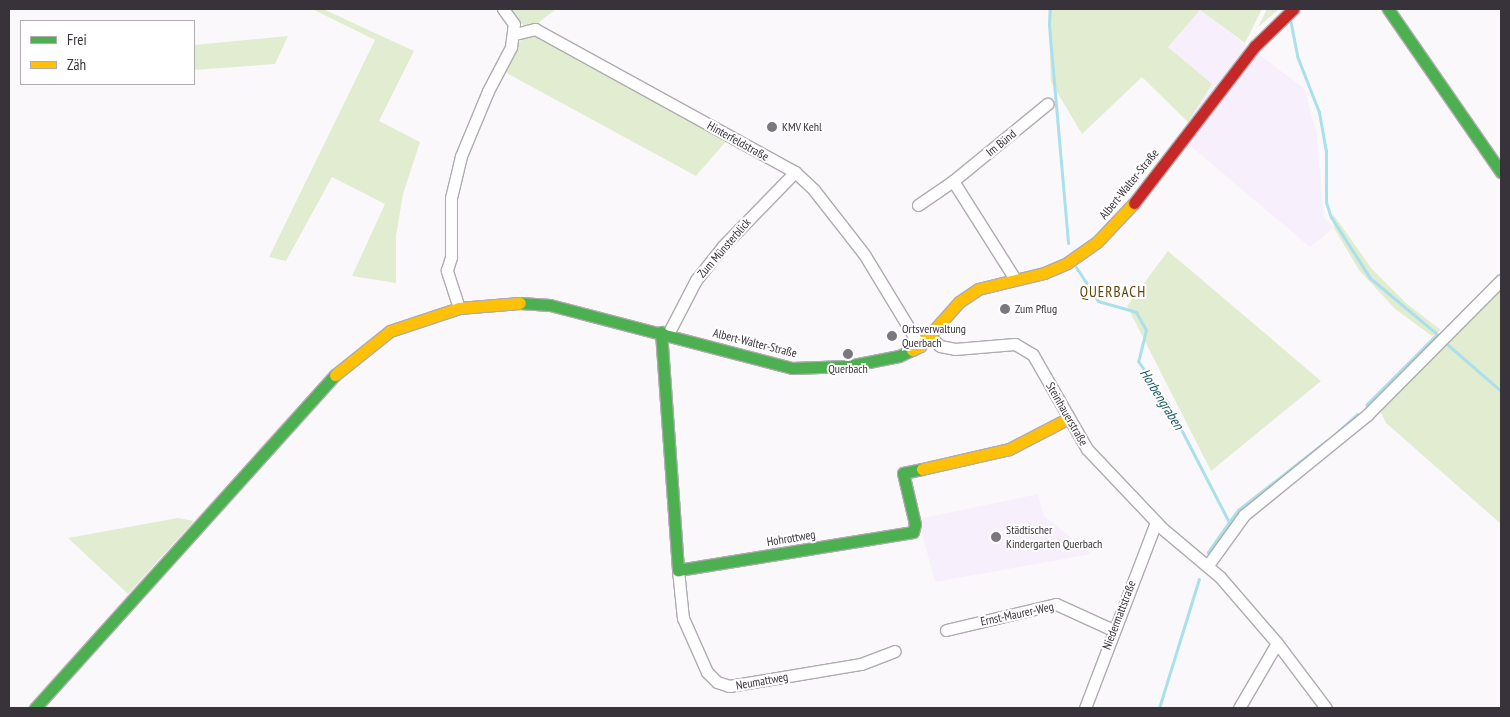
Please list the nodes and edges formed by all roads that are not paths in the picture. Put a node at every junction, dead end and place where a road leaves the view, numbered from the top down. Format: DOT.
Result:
graph roads {
  1 [pos="503,9"];
  2 [pos="1293,9"];
  3 [pos="1388,9"];
  4 [pos="514,34"];
  5 [pos="1047,104"];
  6 [pos="795,172"];
  7 [pos="1501,172"];
  8 [pos="953,180"];
  9 [pos="918,204"];
  10 [pos="1015,279"];
  11 [pos="1501,280"];
  12 [pos="459,308"];
  13 [pos="665,333"];
  14 [pos="930,337"];
  15 [pos="920,346"];
  16 [pos="1067,419"];
  17 [pos="1156,522"];
  18 [pos="1208,565"];
  19 [pos="678,570"];
  20 [pos="946,630"];
  21 [pos="1113,630"];
  22 [pos="1277,643"];
  23 [pos="895,650"];
  24 [pos="35,708"];
  25 [pos="1085,708"];
  26 [pos="1239,708"];
  27 [pos="1326,708"];
  1 -- 4 [label="street"];
  2 -- 10 [label="street, Albert-Walter-Straße"];
  3 -- 7 [label="street"];
  4 -- 6 [label="street, Hinterfeldstraße"];
  4 -- 12 [label="street"];
  5 -- 8 [label="street, Im Bünd"];
  6 -- 13 [label="street, Zum Münsterblick"];
  6 -- 15 [label="street, Hinterfeldstraße"];
  8 -- 9 [label="street, Im Bünd"];
  8 -- 10 [label="street"];
  10 -- 14 [label="street, Albert-Walter-Straße"];
  11 -- 18 [label="street"];
  12 -- 13 [label="street, Albert-Walter-Straße"];
  12 -- 24 [label="street, Albert-Walter-Straße"];
  13 -- 15 [label="street, Albert-Walter-Straße"];
  13 -- 19 [label="street"];
  14 -- 15 [label="street, Albert-Walter-Straße"];
  14 -- 16 [label="street, Steinhauerstraße"];
  16 -- 17 [label="street, Steinhauerstraße"];
  16 -- 19 [label="street, Hohrottweg"];
  17 -- 18 [label="street, Steinhauerstraße"];
  17 -- 21 [label="street, Niedermattstraße"];
  18 -- 22 [label="street, Steinhauerstraße"];
  19 -- 23 [label="street, Neumattweg"];
  20 -- 21 [label="street, Ernst-Maurer-Weg"];
  21 -- 25 [label="street, Niedermattstraße"];
  22 -- 26 [label="street"];
  22 -- 27 [label="street, Steinhauerstraße"];
}
